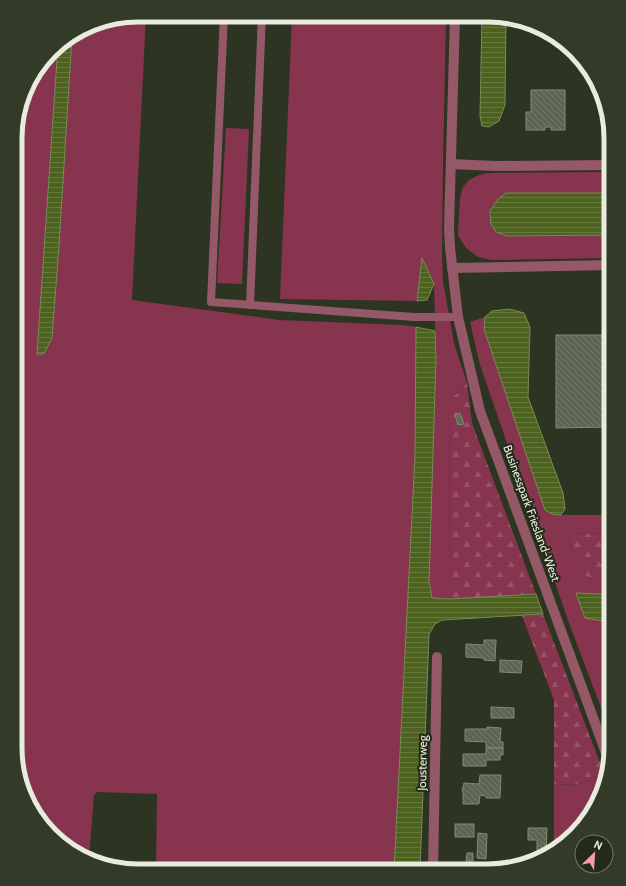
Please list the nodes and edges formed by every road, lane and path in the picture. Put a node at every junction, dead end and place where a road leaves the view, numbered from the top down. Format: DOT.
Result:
graph roads {
  1 [pos="224,22"];
  2 [pos="262,22"];
  3 [pos="455,22"];
  4 [pos="451,164"];
  5 [pos="604,165"];
  6 [pos="604,265"];
  7 [pos="452,268"];
  8 [pos="250,305"];
  9 [pos="458,317"];
  10 [pos="437,656"];
  11 [pos="604,747"];
  12 [pos="433,864"];
  1 -- 8 [label="lane"];
  2 -- 8 [label="lane"];
  3 -- 4 [label="street, Businesspark Friesland-West"];
  4 -- 5 [label="street"];
  4 -- 7 [label="street, Businesspark Friesland-West"];
  6 -- 7 [label="street"];
  7 -- 9 [label="street, Businesspark Friesland-West"];
  8 -- 9 [label="lane"];
  9 -- 11 [label="street, Businesspark Friesland-West"];
  10 -- 12 [label="street, Jousterweg"];
}
